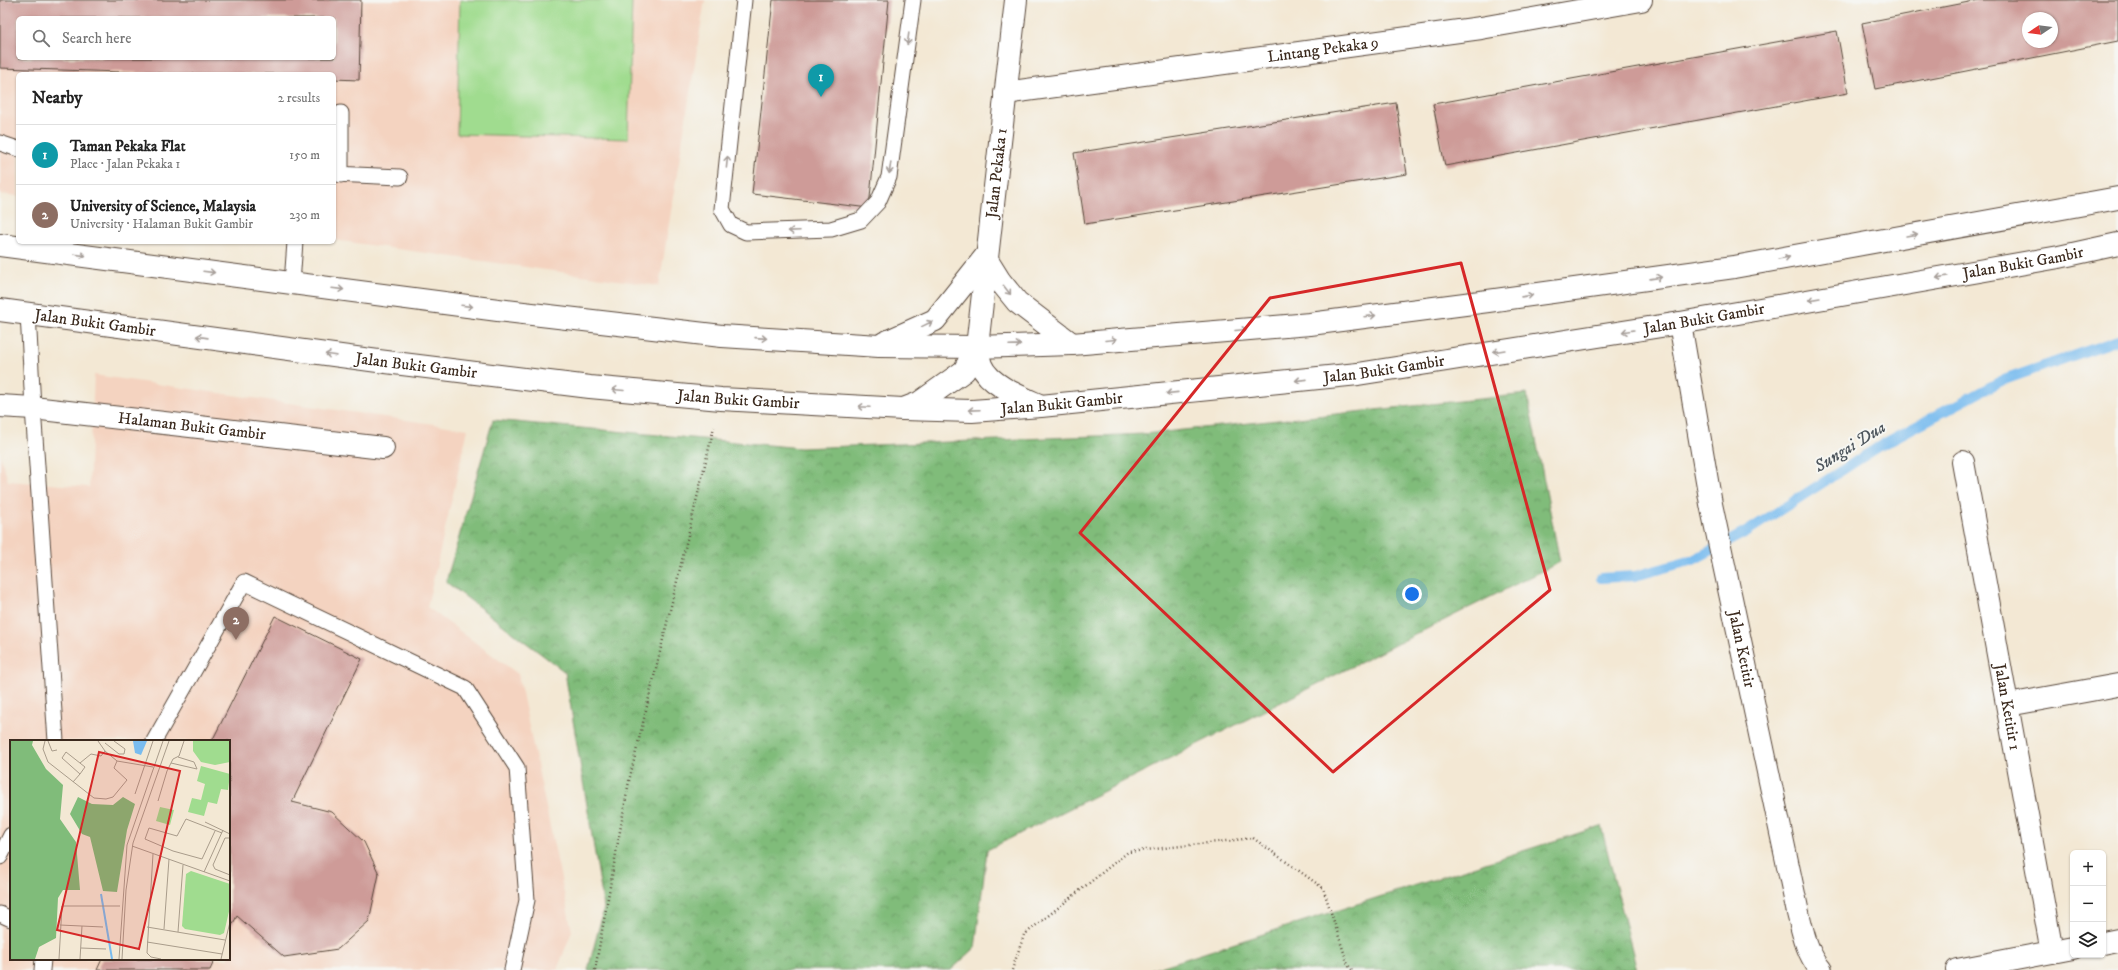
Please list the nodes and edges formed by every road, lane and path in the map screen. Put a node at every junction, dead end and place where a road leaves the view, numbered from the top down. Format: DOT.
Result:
graph roads {
  1 [pos="744,0"];
  2 [pos="913,0"];
  3 [pos="1016,0"];
  4 [pos="1641,0"];
  5 [pos="1005,93"];
  6 [pos="341,113"];
  7 [pos="0,144"];
  8 [pos="16,148"];
  9 [pos="338,174"];
  10 [pos="400,177"];
  11 [pos="2118,198"];
  12 [pos="296,244"];
  13 [pos="2118,244"];
  14 [pos="0,245"];
  15 [pos="985,257"];
  16 [pos="292,283"];
  17 [pos="0,310"];
  18 [pos="28,313"];
  19 [pos="1680,323"];
  20 [pos="1072,344"];
  21 [pos="879,346"];
  22 [pos="976,347"];
  23 [pos="721,399"];
  24 [pos="0,406"];
  25 [pos="1041,406"];
  26 [pos="33,408"];
  27 [pos="903,409"];
  28 [pos="383,448"];
  29 [pos="1963,462"];
  30 [pos="2118,684"];
  31 [pos="2008,705"];
  32 [pos="56,740"];
  33 [pos="155,740"];
  34 [pos="10,837"];
  35 [pos="0,856"];
  36 [pos="0,914"];
  37 [pos="10,919"];
  38 [pos="2118,940"];
  39 [pos="2106,942"];
  40 [pos="2070,949"];
  41 [pos="2052,952"];
  42 [pos="43,960"];
  43 [pos="42,970"];
  44 [pos="512,970"];
  45 [pos="595,970"];
  46 [pos="1012,970"];
  47 [pos="1352,970"];
  48 [pos="1821,970"];
  49 [pos="1957,970"];
  2 -- 1 [label="lane, one-way"];
  3 -- 5 [label="main road, Jalan Pekaka 1"];
  4 -- 5 [label="main road, Lintang Pekaka 9"];
  5 -- 15 [label="main road, Jalan Pekaka 1"];
  6 -- 9 [label="lane"];
  7 -- 8 [label="lane"];
  9 -- 10 [label="lane"];
  20 -- 11 [label="main road, one-way"];
  12 -- 16 [label="lane"];
  13 -- 19 [label="main road, Jalan Bukit Gambir, one-way"];
  14 -- 16 [label="main road, one-way"];
  15 -- 20 [label="main road, one-way"];
  21 -- 15 [label="main road, one-way"];
  15 -- 22 [label="main road, Jalan Pekaka 1"];
  16 -- 21 [label="main road, one-way"];
  17 -- 18 [label="main road, Jalan Bukit Gambir"];
  23 -- 18 [label="main road, Jalan Bukit Gambir, one-way"];
  18 -- 26 [label="lane"];
  19 -- 25 [label="main road, Jalan Bukit Gambir, one-way"];
  19 -- 48 [label="main road, Jalan Ketitir"];
  22 -- 20 [label="main road, one-way"];
  21 -- 22 [label="main road"];
  22 -- 25 [label="main road"];
  22 -- 27 [label="main road"];
  27 -- 23 [label="main road, Jalan Bukit Gambir, one-way"];
  23 -- 45 [label="path"];
  24 -- 26 [label="main road, Halaman Bukit Gambir"];
  25 -- 27 [label="main road, Jalan Bukit Gambir, one-way"];
  26 -- 28 [label="main road, Halaman Bukit Gambir"];
  26 -- 32 [label="lane"];
  29 -- 31 [label="main road, Jalan Ketitir 1"];
  30 -- 31 [label="main road"];
  31 -- 41 [label="main road, Jalan Ketitir 1"];
  33 -- 44 [label="lane"];
  34 -- 35 [label="lane"];
  36 -- 37 [label="lane"];
  38 -- 39 [label="main road"];
  40 -- 41 [label="main road"];
  41 -- 49 [label="main road"];
  42 -- 43 [label="lane"];
  46 -- 47 [label="path"];
}
